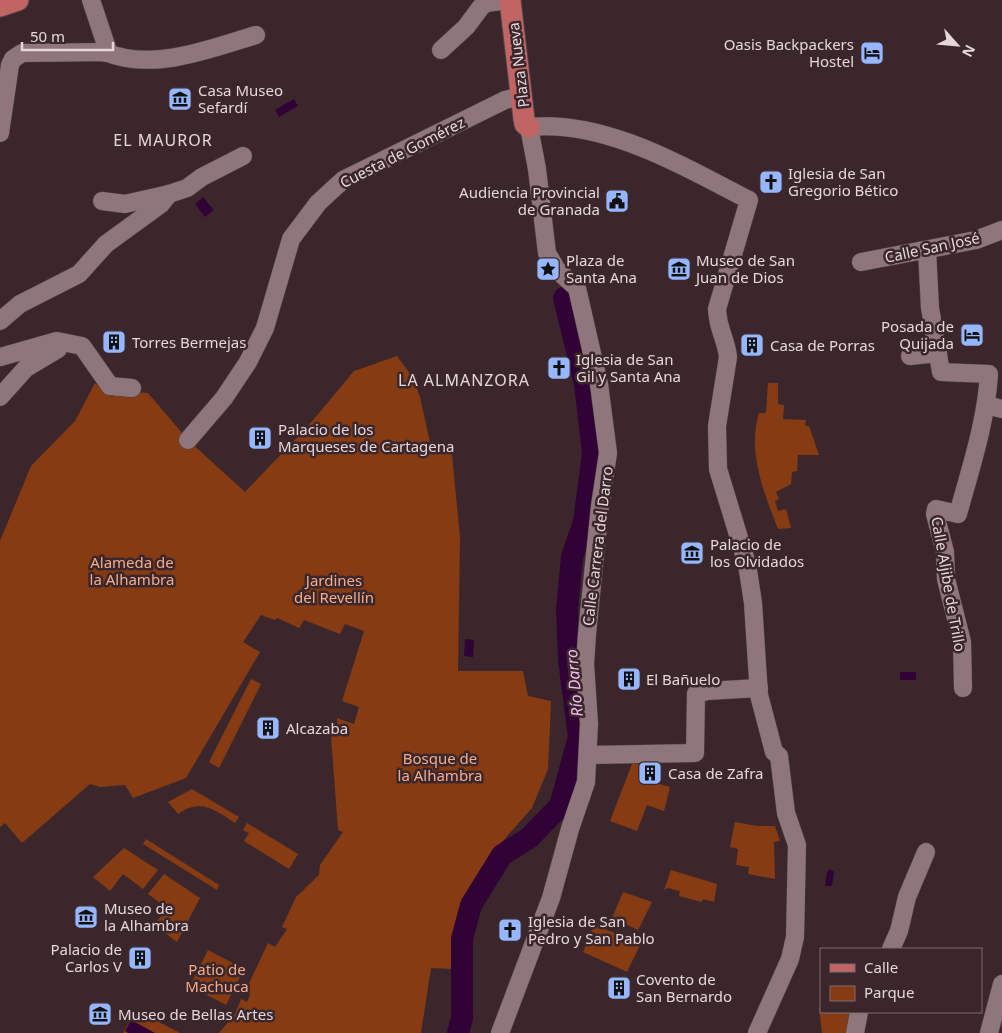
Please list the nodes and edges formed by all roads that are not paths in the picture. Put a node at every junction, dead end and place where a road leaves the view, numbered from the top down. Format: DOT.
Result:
graph roads {
  1 [pos="18,0"];
  2 [pos="91,0"];
  3 [pos="510,0"];
  4 [pos="514,0"];
  5 [pos="518,0"];
  6 [pos="478,3"];
  7 [pos="0,6"];
  8 [pos="256,34"];
  9 [pos="441,50"];
  10 [pos="106,53"];
  11 [pos="522,96"];
  12 [pos="529,127"];
  13 [pos="0,133"];
  14 [pos="243,156"];
  15 [pos="168,194"];
  16 [pos="102,201"];
  17 [pos="1002,230"];
  18 [pos="927,250"];
  19 [pos="862,262"];
  20 [pos="577,288"];
  21 [pos="0,321"];
  22 [pos="66,342"];
  23 [pos="938,353"];
  24 [pos="910,356"];
  25 [pos="0,357"];
  26 [pos="132,388"];
  27 [pos="0,397"];
  28 [pos="994,407"];
  29 [pos="188,440"];
  30 [pos="759,688"];
  31 [pos="963,688"];
  32 [pos="589,755"];
  33 [pos="926,852"];
  34 [pos="890,948"];
  35 [pos="1002,984"];
  36 [pos="859,1013"];
  37 [pos="500,1033"];
  38 [pos="757,1033"];
  39 [pos="855,1033"];
  40 [pos="988,1033"];
  1 -- 7 [label="main road"];
  2 -- 10 [label="street"];
  3 -- 4 [label="main road"];
  3 -- 6 [label="street"];
  3 -- 11 [label="main road, Plaza Nueva"];
  5 -- 12 [label="main road, Plaza Nueva"];
  6 -- 9 [label="street"];
  8 -- 10 [label="street"];
  10 -- 13 [label="street"];
  11 -- 12 [label="main road, Plaza Nueva"];
  11 -- 29 [label="street, Cuesta de Gomérez"];
  12 -- 20 [label="street, Plaza Nueva"];
  12 -- 30 [label="street"];
  14 -- 15 [label="street"];
  15 -- 16 [label="street"];
  15 -- 21 [label="street"];
  17 -- 18 [label="street, Calle San José"];
  18 -- 19 [label="street, Calle San José"];
  18 -- 23 [label="street"];
  20 -- 32 [label="street, Calle Carrera del Darro"];
  22 -- 25 [label="street"];
  22 -- 26 [label="street"];
  22 -- 27 [label="street"];
  23 -- 24 [label="street"];
  23 -- 28 [label="street"];
  28 -- 31 [label="street, Calle Aljibe de Trillo"];
  30 -- 32 [label="street"];
  30 -- 38 [label="street"];
  32 -- 37 [label="street, Calle Carrera del Darro"];
  33 -- 34 [label="street"];
  35 -- 40 [label="street"];
  36 -- 39 [label="street"];
}
